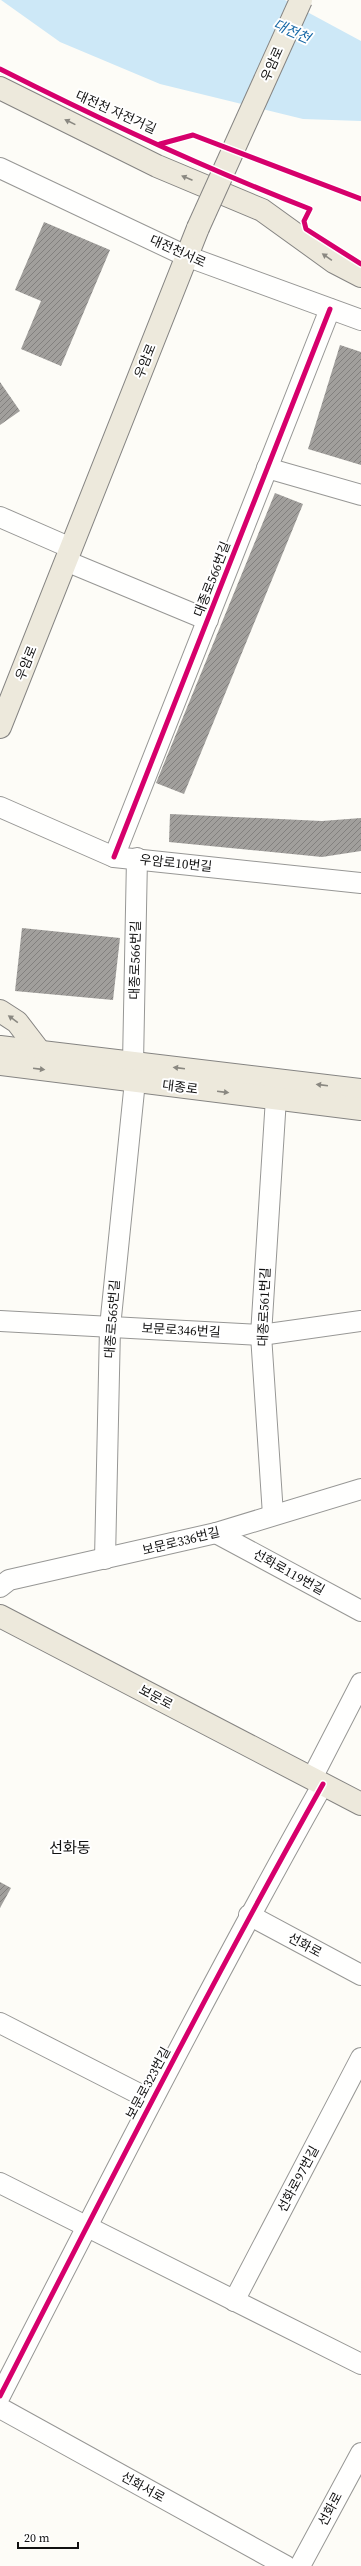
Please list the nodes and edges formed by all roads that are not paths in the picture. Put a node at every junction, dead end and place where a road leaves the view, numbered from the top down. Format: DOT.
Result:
graph roads {
  1 [pos="301,0"];
  2 [pos="0,88"];
  3 [pos="0,168"];
  4 [pos="186,256"];
  5 [pos="361,276"];
  6 [pos="330,309"];
  7 [pos="361,320"];
  8 [pos="268,468"];
  9 [pos="361,495"];
  10 [pos="0,517"];
  11 [pos="68,554"];
  12 [pos="208,620"];
  13 [pos="0,728"];
  14 [pos="0,807"];
  15 [pos="114,857"];
  16 [pos="137,858"];
  17 [pos="361,883"];
  18 [pos="0,1011"];
  19 [pos="0,1047"];
  20 [pos="40,1052"];
  21 [pos="4,1066"];
  22 [pos="134,1072"];
  23 [pos="361,1090"];
  24 [pos="276,1098"];
  25 [pos="361,1109"];
  26 [pos="0,1321"];
  27 [pos="361,1321"];
  28 [pos="110,1327"];
  29 [pos="261,1335"];
  30 [pos="361,1490"];
  31 [pos="273,1516"];
  32 [pos="216,1533"];
  33 [pos="105,1559"];
  34 [pos="0,1586"];
  35 [pos="361,1611"];
  36 [pos="0,1616"];
  37 [pos="361,1683"];
  38 [pos="317,1781"];
  39 [pos="361,1804"];
  40 [pos="249,1915"];
  41 [pos="361,1975"];
  42 [pos="0,2023"];
  43 [pos="361,2058"];
  44 [pos="151,2100"];
  45 [pos="0,2184"];
  46 [pos="86,2227"];
  47 [pos="234,2301"];
  48 [pos="361,2364"];
  49 [pos="0,2396"];
  50 [pos="0,2408"];
  51 [pos="361,2453"];
  52 [pos="286,2566"];
  53 [pos="300,2566"];
  1 -- 4 [label="main road, 우암로, bridge"];
  5 -- 2 [label="main road, one-way"];
  3 -- 4 [label="street, 대전천서로"];
  4 -- 6 [label="street, 대전천서로"];
  4 -- 11 [label="main road, 우암로"];
  6 -- 7 [label="street, 대전천서로"];
  6 -- 8 [label="street, 대종로566번길"];
  8 -- 9 [label="street"];
  8 -- 12 [label="street, 대종로566번길"];
  10 -- 11 [label="street"];
  11 -- 12 [label="street"];
  11 -- 13 [label="main road, 우암로"];
  12 -- 15 [label="street, 대종로566번길"];
  14 -- 15 [label="street, 우암로10번길"];
  15 -- 16 [label="street, 우암로10번길"];
  16 -- 17 [label="street, 우암로10번길"];
  16 -- 22 [label="street, 대종로566번길"];
  20 -- 18 [label="main road, one-way"];
  19 -- 20 [label="main road, 대종로"];
  20 -- 22 [label="main road, 대종로"];
  21 -- 22 [label="main road, 대종로, one-way"];
  23 -- 22 [label="main road, 대종로, one-way"];
  22 -- 24 [label="main road, 대종로, one-way"];
  22 -- 28 [label="street, 대종로565번길"];
  24 -- 25 [label="main road, 대종로"];
  24 -- 29 [label="street, 대종로561번길"];
  26 -- 28 [label="street, 보문로346번길"];
  27 -- 29 [label="street, 보문로346번길"];
  28 -- 29 [label="street, 보문로346번길"];
  28 -- 33 [label="street, 대종로565번길"];
  29 -- 31 [label="street, 대종로561번길"];
  30 -- 31 [label="street, 보문로336번길"];
  31 -- 32 [label="street, 보문로336번길"];
  32 -- 33 [label="street, 보문로336번길"];
  32 -- 35 [label="street, 선화로119번길"];
  33 -- 34 [label="street, 보문로336번길"];
  36 -- 38 [label="main road, 보문로"];
  37 -- 38 [label="street"];
  38 -- 39 [label="main road, 보문로"];
  38 -- 40 [label="street, 보문로323번길"];
  40 -- 41 [label="street, 선화로"];
  40 -- 44 [label="street, 보문로323번길"];
  42 -- 44 [label="street, 보문로323번길"];
  43 -- 47 [label="street, 선화로97번길"];
  44 -- 46 [label="street, 보문로323번길"];
  45 -- 46 [label="street"];
  46 -- 47 [label="street"];
  46 -- 49 [label="street, 보문로323번길"];
  47 -- 48 [label="street"];
  50 -- 52 [label="street, 선화서로"];
  51 -- 53 [label="street, 선화로"];
}
